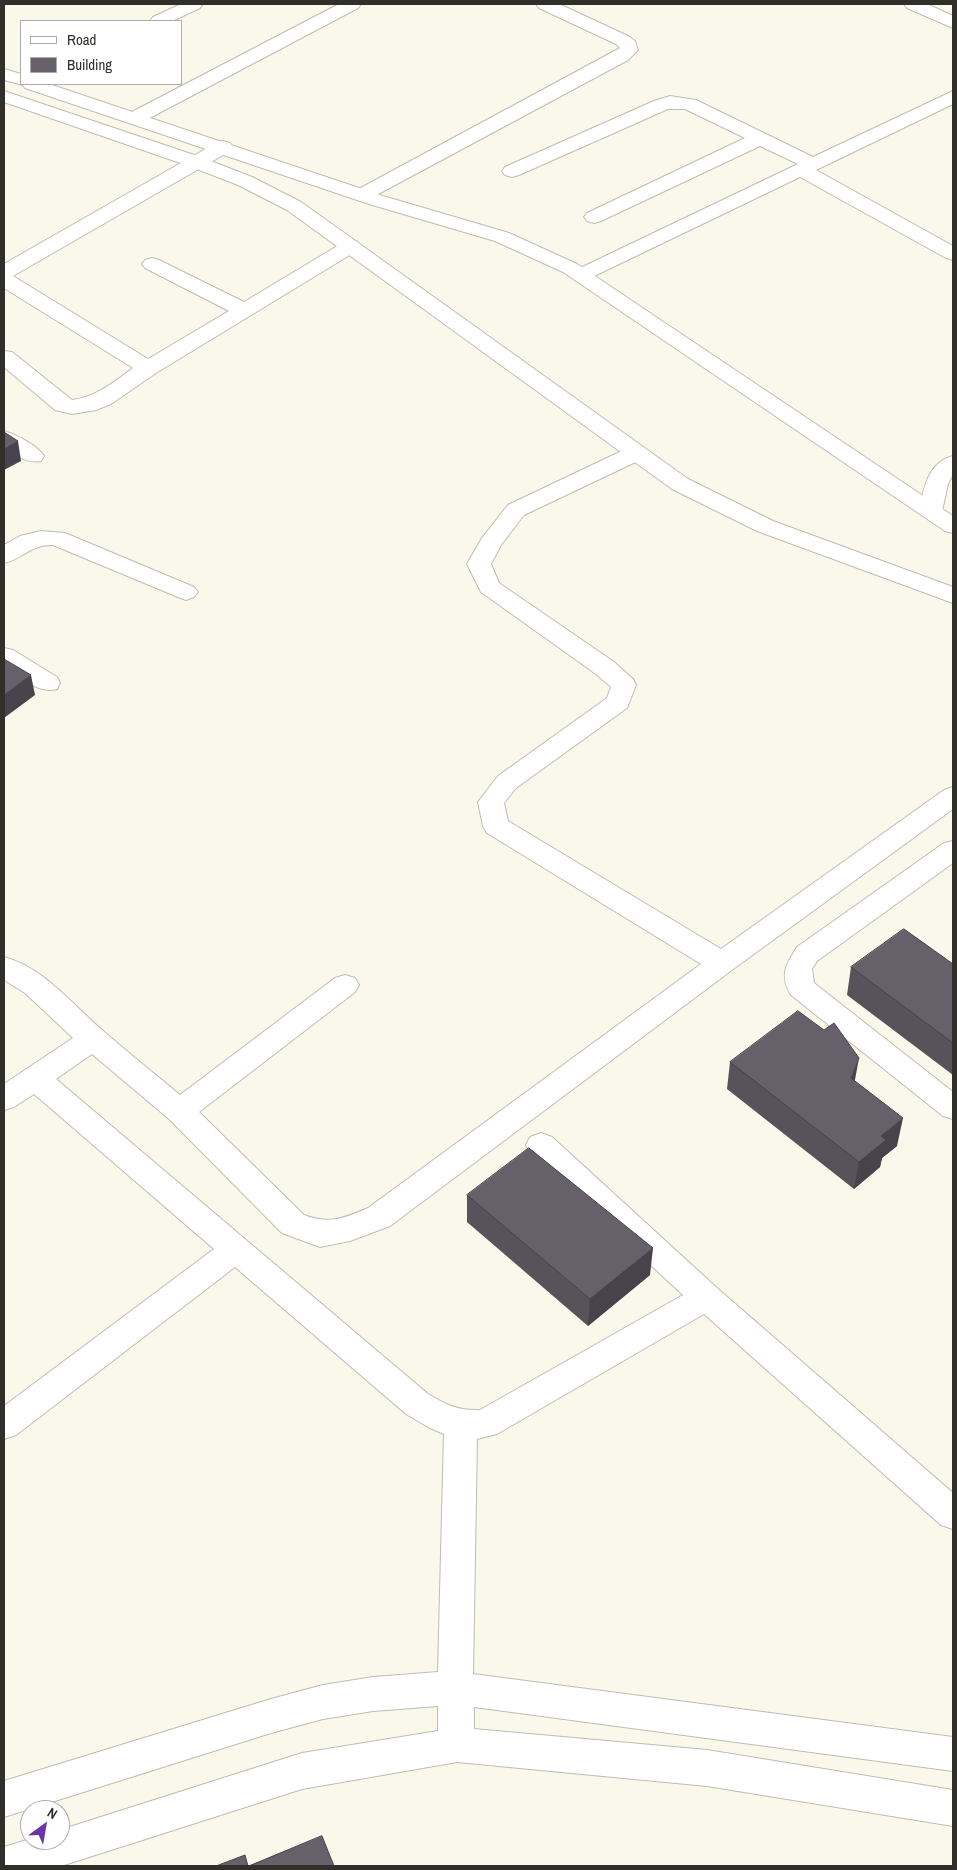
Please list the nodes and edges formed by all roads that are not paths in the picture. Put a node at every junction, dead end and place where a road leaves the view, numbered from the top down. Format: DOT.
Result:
graph roads {
  1 [pos="190,4"];
  2 [pos="352,4"];
  3 [pos="545,4"];
  4 [pos="913,4"];
  5 [pos="161,20"];
  6 [pos="953,23"];
  7 [pos="4,74"];
  8 [pos="20,80"];
  9 [pos="36,85"];
  10 [pos="4,96"];
  11 [pos="953,98"];
  12 [pos="135,118"];
  13 [pos="761,138"];
  14 [pos="222,147"];
  15 [pos="196,162"];
  16 [pos="807,167"];
  17 [pos="512,171"];
  18 [pos="362,195"];
  19 [pos="594,218"];
  20 [pos="351,246"];
  21 [pos="953,254"];
  22 [pos="152,264"];
  23 [pos="4,272"];
  24 [pos="580,275"];
  25 [pos="4,279"];
  26 [pos="244,310"];
  27 [pos="4,358"];
  28 [pos="148,368"];
  29 [pos="4,438"];
  30 [pos="636,453"];
  31 [pos="32,456"];
  32 [pos="953,463"];
  33 [pos="931,512"];
  34 [pos="953,526"];
  35 [pos="4,556"];
  36 [pos="186,592"];
  37 [pos="953,595"];
  38 [pos="4,656"];
  39 [pos="48,683"];
  40 [pos="953,796"];
  41 [pos="953,850"];
  42 [pos="722,963"];
  43 [pos="4,967"];
  44 [pos="345,985"];
  45 [pos="93,1039"];
  46 [pos="35,1078"];
  47 [pos="4,1099"];
  48 [pos="953,1108"];
  49 [pos="179,1111"];
  50 [pos="541,1145"];
  51 [pos="236,1249"];
  52 [pos="706,1298"];
  53 [pos="4,1425"];
  54 [pos="461,1426"];
  55 [pos="953,1514"];
  56 [pos="455,1688"];
  57 [pos="457,1745"];
  58 [pos="953,1754"];
  59 [pos="4,1799"];
  60 [pos="953,1808"];
  61 [pos="4,1866"];
  1 -- 5 [label="street"];
  2 -- 12 [label="street"];
  3 -- 18 [label="street"];
  4 -- 6 [label="street"];
  7 -- 8 [label="street"];
  9 -- 12 [label="street"];
  10 -- 15 [label="street"];
  11 -- 16 [label="street"];
  12 -- 14 [label="street"];
  13 -- 16 [label="street"];
  13 -- 17 [label="street"];
  13 -- 19 [label="street"];
  14 -- 15 [label="street"];
  14 -- 18 [label="street"];
  15 -- 20 [label="street"];
  15 -- 23 [label="street"];
  16 -- 21 [label="street"];
  16 -- 24 [label="street"];
  18 -- 24 [label="street"];
  20 -- 26 [label="street"];
  20 -- 30 [label="street"];
  22 -- 26 [label="street"];
  24 -- 33 [label="street"];
  25 -- 28 [label="street"];
  26 -- 28 [label="street"];
  27 -- 28 [label="street"];
  29 -- 31 [label="street"];
  30 -- 37 [label="street"];
  30 -- 42 [label="street"];
  32 -- 33 [label="street"];
  33 -- 34 [label="street"];
  35 -- 36 [label="street"];
  38 -- 39 [label="street"];
  40 -- 42 [label="street"];
  41 -- 48 [label="street"];
  42 -- 49 [label="street"];
  43 -- 45 [label="street"];
  44 -- 49 [label="street"];
  45 -- 46 [label="street"];
  45 -- 49 [label="street"];
  46 -- 47 [label="street"];
  46 -- 51 [label="street"];
  50 -- 52 [label="street"];
  51 -- 53 [label="street"];
  51 -- 54 [label="street"];
  52 -- 54 [label="street"];
  52 -- 55 [label="street"];
  54 -- 56 [label="street"];
  56 -- 57 [label="street"];
  56 -- 58 [label="street"];
  56 -- 59 [label="street"];
  57 -- 60 [label="street"];
  57 -- 61 [label="street"];
}
